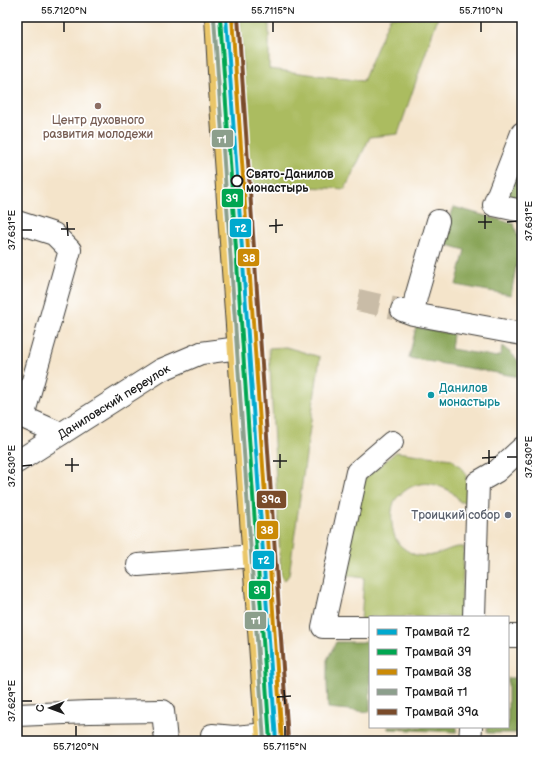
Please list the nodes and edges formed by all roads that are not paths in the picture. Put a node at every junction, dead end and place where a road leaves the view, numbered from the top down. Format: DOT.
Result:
graph roads {
  1 [pos="216,17"];
  2 [pos="522,133"];
  3 [pos="522,211"];
  4 [pos="438,221"];
  5 [pos="17,222"];
  6 [pos="522,334"];
  7 [pos="239,348"];
  8 [pos="21,417"];
  9 [pos="61,434"];
  10 [pos="392,442"];
  11 [pos="522,448"];
  12 [pos="17,462"];
  13 [pos="254,556"];
  14 [pos="138,565"];
  15 [pos="474,616"];
  16 [pos="369,627"];
  17 [pos="509,636"];
  18 [pos="522,636"];
  19 [pos="17,715"];
  20 [pos="471,728"];
  21 [pos="212,735"];
  22 [pos="267,738"];
  23 [pos="166,741"];
  24 [pos="470,741"];
  1 -- 7 [label="main road"];
  2 -- 3 [label="street"];
  4 -- 6 [label="street"];
  5 -- 8 [label="street"];
  7 -- 9 [label="street, Даниловский переулок"];
  7 -- 13 [label="main road"];
  8 -- 9 [label="street"];
  9 -- 12 [label="street, Даниловский переулок"];
  10 -- 16 [label="street"];
  11 -- 15 [label="street"];
  13 -- 14 [label="street"];
  13 -- 22 [label="main road"];
  17 -- 18 [label="street"];
  19 -- 23 [label="street"];
  20 -- 24 [label="street"];
  21 -- 22 [label="street"];
}
